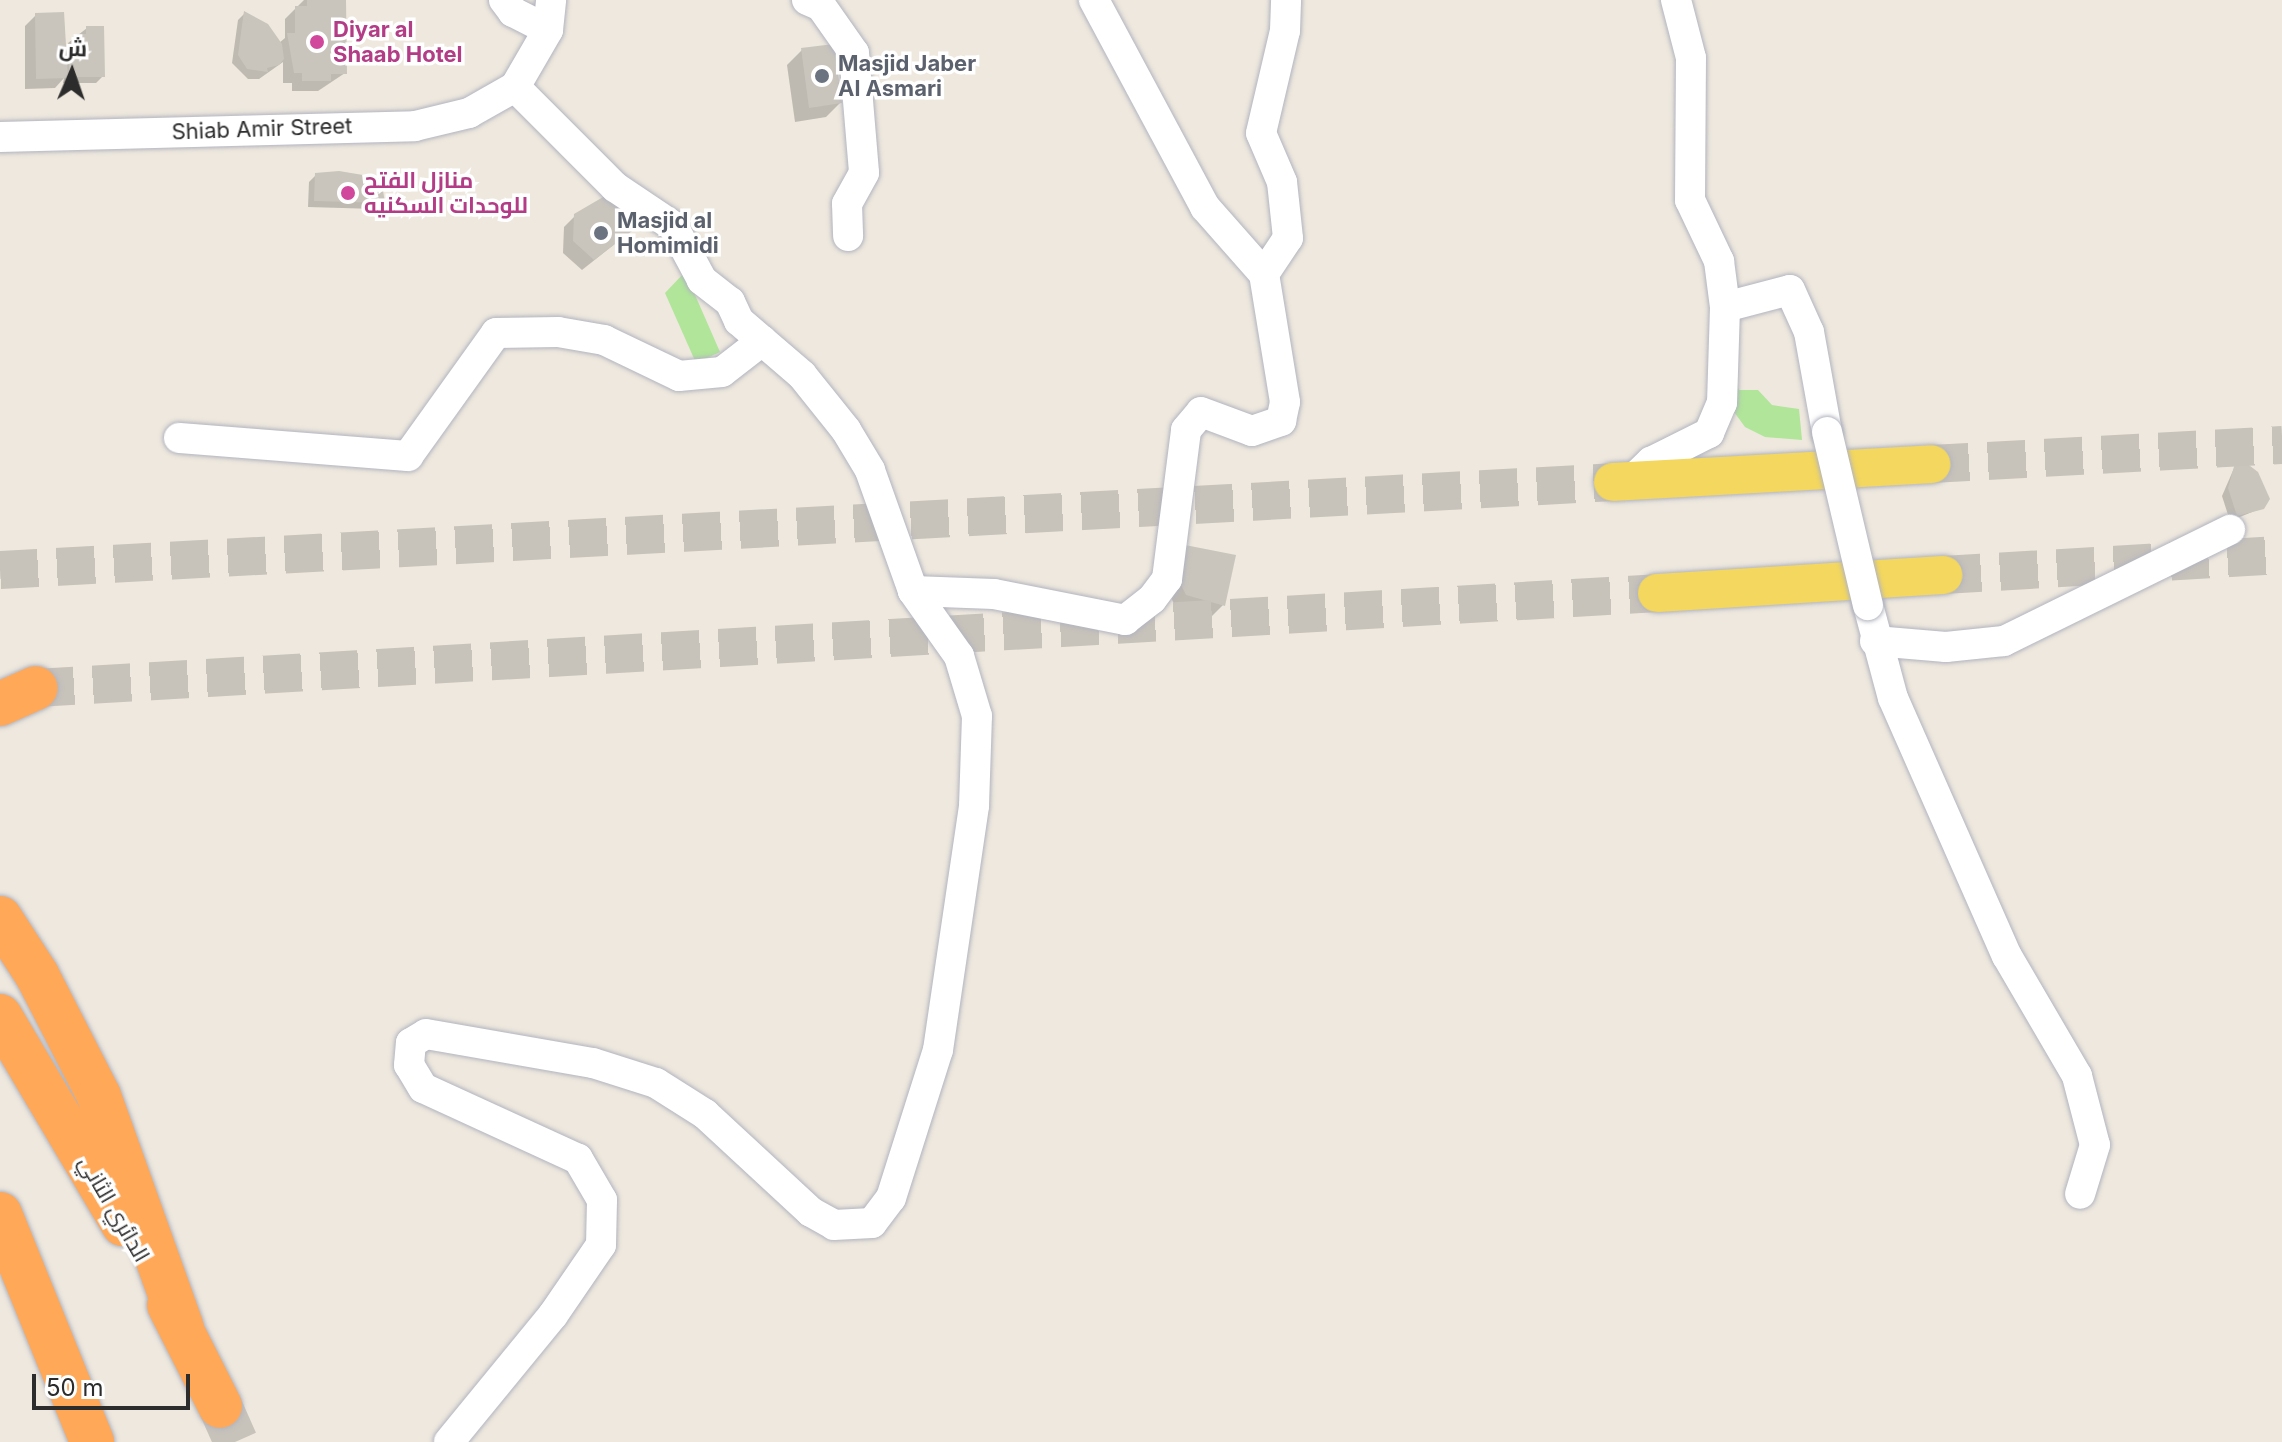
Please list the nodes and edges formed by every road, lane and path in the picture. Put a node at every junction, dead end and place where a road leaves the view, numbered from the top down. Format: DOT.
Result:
graph roads {
  1 [pos="504,0"];
  2 [pos="807,0"];
  3 [pos="1094,0"];
  4 [pos="1286,0"];
  5 [pos="1676,0"];
  6 [pos="550,15"];
  7 [pos="515,87"];
  8 [pos="0,137"];
  9 [pos="848,236"];
  10 [pos="1264,274"];
  11 [pos="1725,307"];
  12 [pos="762,341"];
  13 [pos="179,438"];
  14 [pos="1931,464"];
  15 [pos="1622,482"];
  16 [pos="2230,530"];
  17 [pos="1943,575"];
  18 [pos="913,591"];
  19 [pos="1657,593"];
  20 [pos="1875,641"];
  21 [pos="0,918"];
  22 [pos="0,1016"];
  23 [pos="2080,1194"];
  24 [pos="0,1214"];
  25 [pos="0,1281"];
  26 [pos="182,1328"];
  27 [pos="65,1383"];
  28 [pos="220,1406"];
  29 [pos="92,1442"];
  30 [pos="449,1442"];
  1 -- 6 [label="street"];
  2 -- 9 [label="street"];
  3 -- 10 [label="street"];
  4 -- 10 [label="street"];
  5 -- 11 [label="street"];
  6 -- 7 [label="street"];
  7 -- 8 [label="street, Shiab Amir Street"];
  7 -- 12 [label="street"];
  10 -- 18 [label="street"];
  11 -- 15 [label="street"];
  11 -- 20 [label="street, bridge"];
  12 -- 13 [label="street"];
  12 -- 18 [label="street"];
  14 -- 15 [label="main road"];
  16 -- 20 [label="street"];
  17 -- 19 [label="main road"];
  18 -- 30 [label="street"];
  20 -- 23 [label="street"];
  21 -- 26 [label="highway"];
  22 -- 26 [label="highway, الدائري الثاني"];
  24 -- 27 [label="highway"];
  25 -- 27 [label="highway"];
  26 -- 28 [label="highway, الدائري الثاني"];
  27 -- 29 [label="highway"];
}
